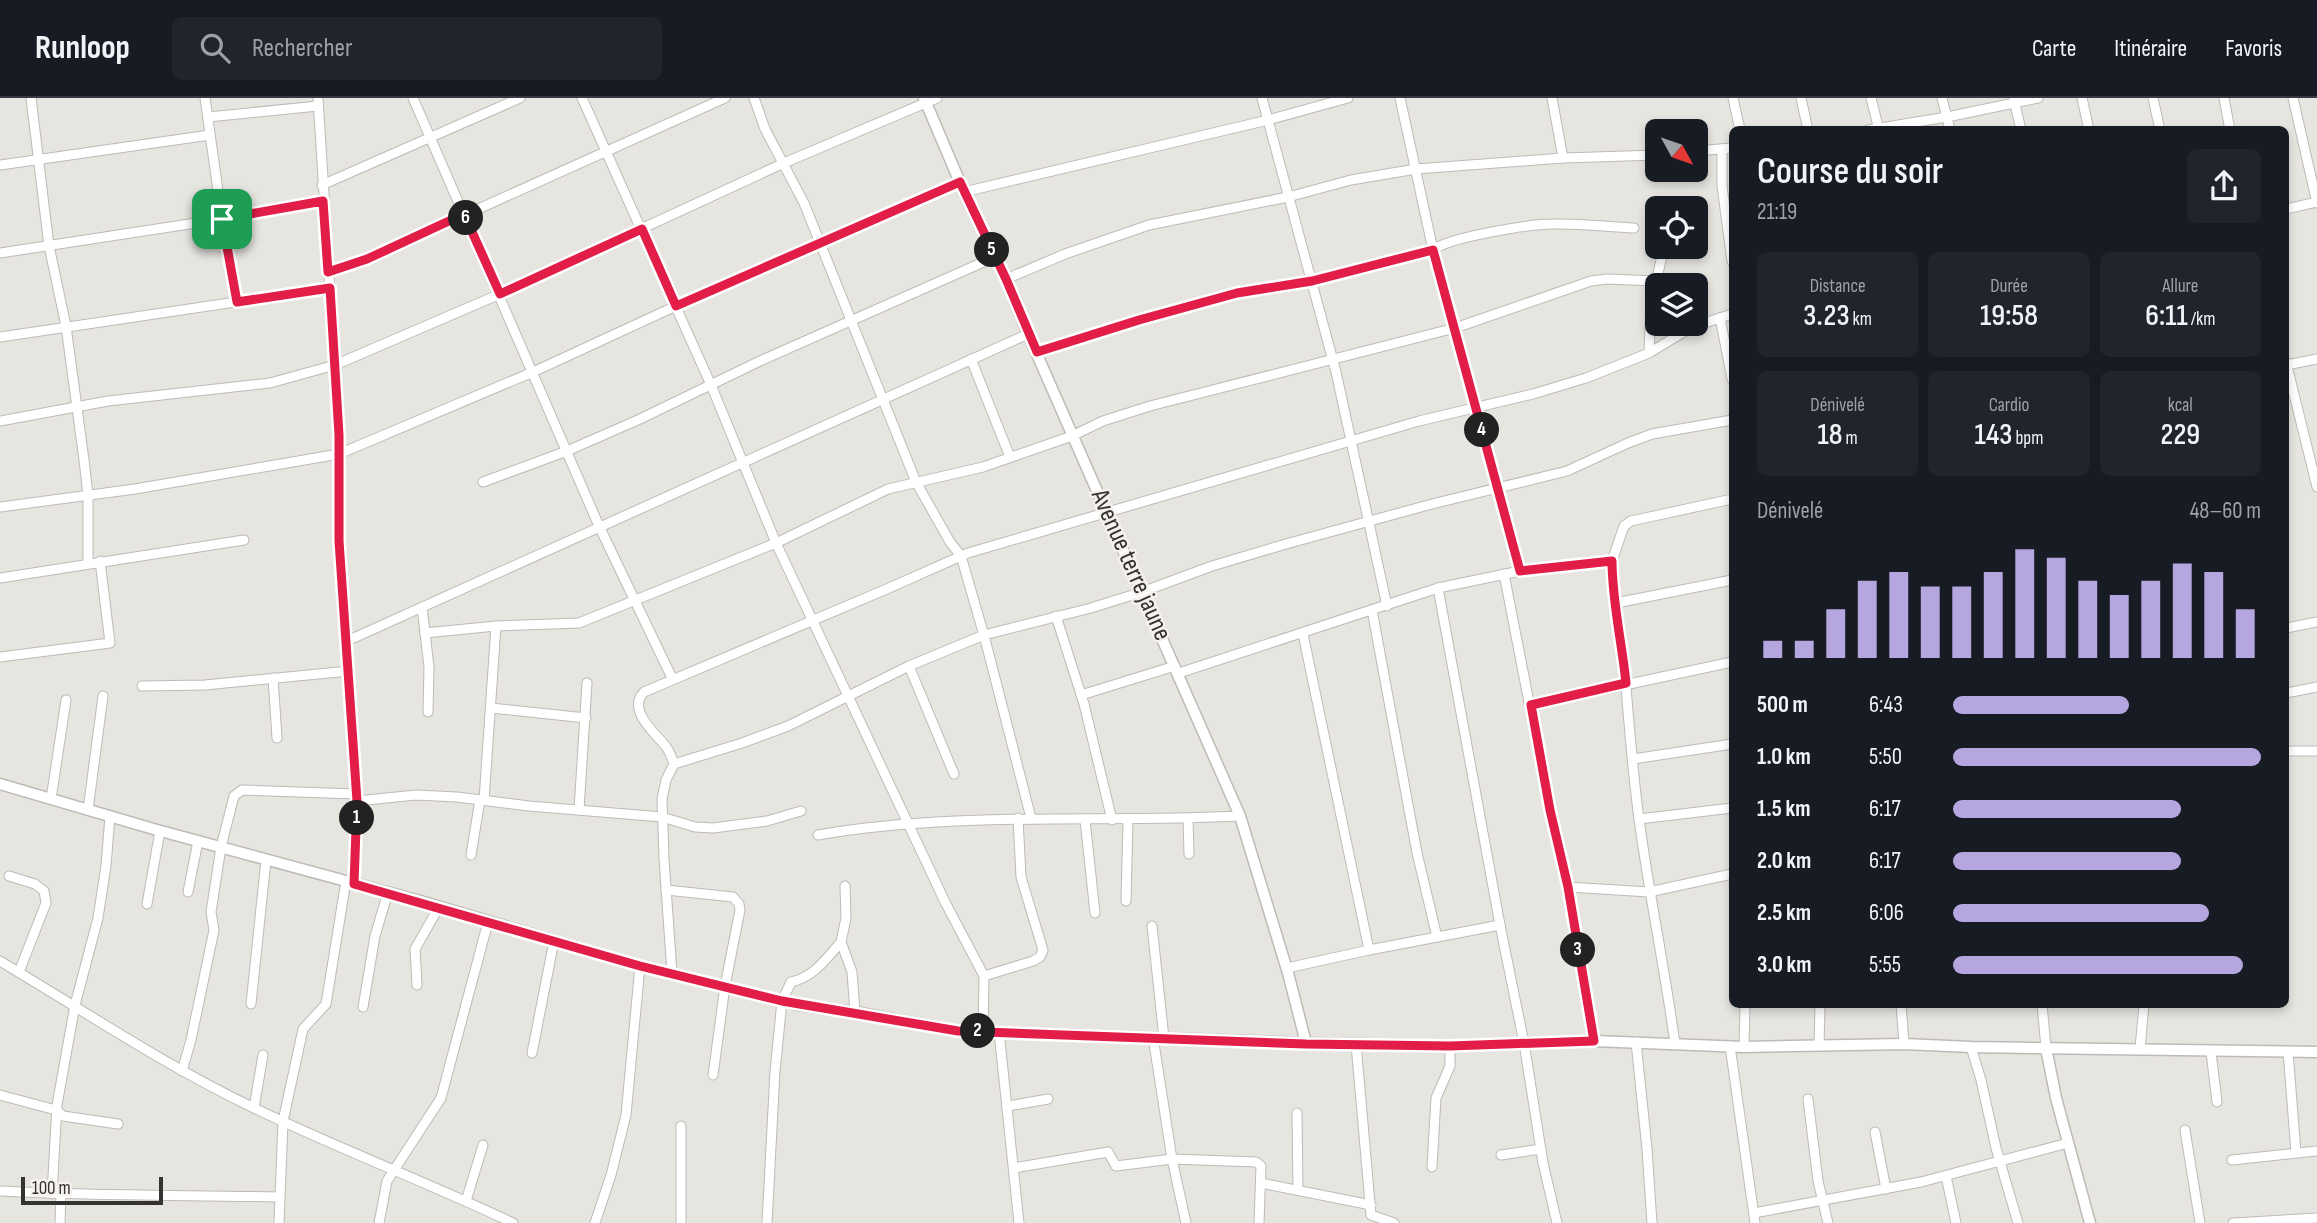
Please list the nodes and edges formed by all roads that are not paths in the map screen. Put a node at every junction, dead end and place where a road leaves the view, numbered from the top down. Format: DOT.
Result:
graph roads {
  1 [pos="31,98"];
  2 [pos="205,98"];
  3 [pos="413,98"];
  4 [pos="520,98"];
  5 [pos="582,98"];
  6 [pos="725,98"];
  7 [pos="754,98"];
  8 [pos="937,98"];
  9 [pos="1262,98"];
  10 [pos="1348,98"];
  11 [pos="1399,98"];
  12 [pos="1552,98"];
  13 [pos="1733,98"];
  14 [pos="1801,98"];
  15 [pos="1871,98"];
  16 [pos="1942,98"];
  17 [pos="2038,98"];
  18 [pos="2082,98"];
  19 [pos="2152,98"];
  20 [pos="2224,98"];
  21 [pos="2293,98"];
  22 [pos="2014,100"];
  23 [pos="925,101"];
  24 [pos="318,102"];
  25 [pos="208,117"];
  26 [pos="1947,117"];
  27 [pos="1268,120"];
  28 [pos="1739,126"];
  29 [pos="1807,126"];
  30 [pos="1878,126"];
  31 [pos="1896,126"];
  32 [pos="1949,126"];
  33 [pos="2020,126"];
  34 [pos="2089,126"];
  35 [pos="2159,126"];
  36 [pos="2229,126"];
  37 [pos="210,135"];
  38 [pos="431,139"];
  39 [pos="1729,148"];
  40 [pos="1722,149"];
  41 [pos="1708,150"];
  42 [pos="607,152"];
  43 [pos="1645,155"];
  44 [pos="1563,158"];
  45 [pos="39,160"];
  46 [pos="785,163"];
  47 [pos="0,165"];
  48 [pos="1416,169"];
  49 [pos="322,185"];
  50 [pos="962,187"];
  51 [pos="1288,197"];
  52 [pos="323,201"];
  53 [pos="2317,203"];
  54 [pos="2289,208"];
  55 [pos="464,214"];
  56 [pos="222,219"];
  57 [pos="1634,228"];
  58 [pos="642,229"];
  59 [pos="1729,238"];
  60 [pos="821,244"];
  61 [pos="49,246"];
  62 [pos="1433,250"];
  63 [pos="0,253"];
  64 [pos="995,257"];
  65 [pos="328,272"];
  66 [pos="1006,279"];
  67 [pos="1312,281"];
  68 [pos="1645,281"];
  69 [pos="330,288"];
  70 [pos="500,294"];
  71 [pos="237,302"];
  72 [pos="676,306"];
  73 [pos="1729,315"];
  74 [pos="1720,318"];
  75 [pos="852,321"];
  76 [pos="66,326"];
  77 [pos="1455,328"];
  78 [pos="1028,334"];
  79 [pos="1650,336"];
  80 [pos="0,337"];
  81 [pos="1037,352"];
  82 [pos="1649,354"];
  83 [pos="971,359"];
  84 [pos="1333,359"];
  85 [pos="2317,359"];
  86 [pos="1729,364"];
  87 [pos="2289,364"];
  88 [pos="335,365"];
  89 [pos="533,372"];
  90 [pos="2289,376"];
  91 [pos="711,385"];
  92 [pos="883,398"];
  93 [pos="77,407"];
  94 [pos="1476,407"];
  95 [pos="0,421"];
  96 [pos="1729,421"];
  97 [pos="1072,436"];
  98 [pos="1352,442"];
  99 [pos="567,451"];
  100 [pos="339,454"];
  101 [pos="1010,457"];
  102 [pos="744,462"];
  103 [pos="483,482"];
  104 [pos="916,482"];
  105 [pos="2317,487"];
  106 [pos="1497,488"];
  107 [pos="88,495"];
  108 [pos="1729,500"];
  109 [pos="0,507"];
  110 [pos="1107,511"];
  111 [pos="1369,522"];
  112 [pos="599,526"];
  113 [pos="244,540"];
  114 [pos="776,543"];
  115 [pos="961,556"];
  116 [pos="100,561"];
  117 [pos="1612,561"];
  118 [pos="88,563"];
  119 [pos="1520,571"];
  120 [pos="1504,574"];
  121 [pos="0,578"];
  122 [pos="1729,581"];
  123 [pos="1438,588"];
  124 [pos="1142,592"];
  125 [pos="634,601"];
  126 [pos="1616,603"];
  127 [pos="1387,606"];
  128 [pos="422,607"];
  129 [pos="1372,610"];
  130 [pos="1056,616"];
  131 [pos="812,619"];
  132 [pos="2317,622"];
  133 [pos="496,626"];
  134 [pos="2289,627"];
  135 [pos="425,633"];
  136 [pos="1303,634"];
  137 [pos="984,635"];
  138 [pos="347,641"];
  139 [pos="0,657"];
  140 [pos="1729,663"];
  141 [pos="909,666"];
  142 [pos="1177,669"];
  143 [pos="349,671"];
  144 [pos="273,678"];
  145 [pos="672,678"];
  146 [pos="587,683"];
  147 [pos="1626,683"];
  148 [pos="142,686"];
  149 [pos="2317,687"];
  150 [pos="2289,692"];
  151 [pos="848,695"];
  152 [pos="1081,695"];
  153 [pos="103,696"];
  154 [pos="66,700"];
  155 [pos="1531,705"];
  156 [pos="491,708"];
  157 [pos="428,712"];
  158 [pos="586,718"];
  159 [pos="276,738"];
  160 [pos="1729,744"];
  161 [pos="2289,751"];
  162 [pos="2317,751"];
  163 [pos="1633,759"];
  164 [pos="674,764"];
  165 [pos="954,774"];
  166 [pos="0,784"];
  167 [pos="357,798"];
  168 [pos="51,799"];
  169 [pos="482,800"];
  170 [pos="1729,808"];
  171 [pos="88,810"];
  172 [pos="579,810"];
  173 [pos="801,811"];
  174 [pos="110,816"];
  175 [pos="1240,816"];
  176 [pos="662,817"];
  177 [pos="1018,818"];
  178 [pos="1031,818"];
  179 [pos="1188,819"];
  180 [pos="1639,819"];
  181 [pos="1085,820"];
  182 [pos="1112,820"];
  183 [pos="1128,820"];
  184 [pos="909,824"];
  185 [pos="160,831"];
  186 [pos="818,835"];
  187 [pos="198,841"];
  188 [pos="221,847"];
  189 [pos="1189,854"];
  190 [pos="471,855"];
  191 [pos="266,860"];
  192 [pos="1729,875"];
  193 [pos="9,876"];
  194 [pos="350,882"];
  195 [pos="845,886"];
  196 [pos="1568,887"];
  197 [pos="666,890"];
  198 [pos="188,892"];
  199 [pos="388,892"];
  200 [pos="1649,892"];
  201 [pos="1126,901"];
  202 [pos="147,904"];
  203 [pos="439,907"];
  204 [pos="1095,914"];
  205 [pos="488,922"];
  206 [pos="1500,925"];
  207 [pos="1153,926"];
  208 [pos="1437,937"];
  209 [pos="554,941"];
  210 [pos="841,943"];
  211 [pos="1369,950"];
  212 [pos="0,961"];
  213 [pos="640,966"];
  214 [pos="1287,968"];
  215 [pos="19,972"];
  216 [pos="672,973"];
  217 [pos="984,976"];
  218 [pos="417,985"];
  219 [pos="725,986"];
  220 [pos="782,1001"];
  221 [pos="251,1004"];
  222 [pos="75,1005"];
  223 [pos="363,1007"];
  224 [pos="1745,1008"];
  225 [pos="1820,1008"];
  226 [pos="1901,1008"];
  227 [pos="2042,1008"];
  228 [pos="2144,1008"];
  229 [pos="855,1012"];
  230 [pos="983,1032"];
  231 [pos="999,1032"];
  232 [pos="1158,1037"];
  233 [pos="1594,1041"];
  234 [pos="1636,1042"];
  235 [pos="1524,1043"];
  236 [pos="1306,1044"];
  237 [pos="1356,1044"];
  238 [pos="1675,1044"];
  239 [pos="1904,1044"];
  240 [pos="1450,1046"];
  241 [pos="1730,1046"];
  242 [pos="1819,1046"];
  243 [pos="1744,1047"];
  244 [pos="1970,1047"];
  245 [pos="2046,1048"];
  246 [pos="2140,1049"];
  247 [pos="2211,1052"];
  248 [pos="2288,1052"];
  249 [pos="2317,1052"];
  250 [pos="532,1053"];
  251 [pos="263,1055"];
  252 [pos="182,1071"];
  253 [pos="713,1075"];
  254 [pos="0,1095"];
  255 [pos="1048,1098"];
  256 [pos="1808,1099"];
  257 [pos="2217,1102"];
  258 [pos="1008,1106"];
  259 [pos="254,1108"];
  260 [pos="56,1110"];
  261 [pos="1297,1113"];
  262 [pos="284,1121"];
  263 [pos="118,1124"];
  264 [pos="681,1126"];
  265 [pos="2185,1130"];
  266 [pos="1875,1132"];
  267 [pos="2068,1143"];
  268 [pos="483,1145"];
  269 [pos="1541,1149"];
  270 [pos="2317,1151"];
  271 [pos="2296,1152"];
  272 [pos="1501,1155"];
  273 [pos="1172,1159"];
  274 [pos="2232,1160"];
  275 [pos="2001,1161"];
  276 [pos="1432,1167"];
  277 [pos="1014,1168"];
  278 [pos="395,1169"];
  279 [pos="1946,1176"];
  280 [pos="1261,1183"];
  281 [pos="1886,1189"];
  282 [pos="1298,1190"];
  283 [pos="0,1191"];
  284 [pos="56,1194"];
  285 [pos="279,1197"];
  286 [pos="466,1201"];
  287 [pos="1822,1201"];
  288 [pos="1370,1214"];
  289 [pos="1754,1218"];
  290 [pos="2317,1218"];
  291 [pos="60,1223"];
  292 [pos="279,1223"];
  293 [pos="379,1223"];
  294 [pos="513,1223"];
  295 [pos="595,1223"];
  296 [pos="681,1223"];
  297 [pos="767,1223"];
  298 [pos="1019,1223"];
  299 [pos="1186,1223"];
  300 [pos="1259,1223"];
  301 [pos="1394,1223"];
  302 [pos="1557,1223"];
  303 [pos="1652,1223"];
  304 [pos="1828,1223"];
  305 [pos="1956,1223"];
  306 [pos="2018,1223"];
  307 [pos="2090,1223"];
  308 [pos="2200,1223"];
  309 [pos="2233,1223"];
  1 -- 45 [label="street"];
  2 -- 25 [label="street"];
  3 -- 38 [label="street"];
  4 -- 38 [label="street"];
  5 -- 42 [label="street"];
  6 -- 42 [label="street"];
  7 -- 46 [label="street"];
  8 -- 23 [label="street"];
  9 -- 27 [label="street"];
  10 -- 27 [label="street"];
  11 -- 48 [label="street"];
  12 -- 44 [label="street"];
  13 -- 28 [label="street"];
  14 -- 29 [label="street"];
  15 -- 30 [label="street"];
  16 -- 26 [label="street"];
  17 -- 22 [label="street"];
  18 -- 34 [label="street"];
  19 -- 35 [label="street"];
  20 -- 36 [label="street"];
  21 -- 53 [label="street"];
  22 -- 26 [label="street"];
  22 -- 33 [label="street"];
  23 -- 46 [label="street"];
  23 -- 50 [label="street, Avenue terre jaune"];
  24 -- 25 [label="street"];
  24 -- 49 [label="street"];
  25 -- 37 [label="street"];
  26 -- 31 [label="street"];
  26 -- 32 [label="street"];
  27 -- 50 [label="street"];
  27 -- 51 [label="street"];
  37 -- 45 [label="street"];
  37 -- 56 [label="street"];
  38 -- 49 [label="street"];
  38 -- 55 [label="street"];
  39 -- 40 [label="street"];
  40 -- 41 [label="street"];
  40 -- 59 [label="street"];
  42 -- 55 [label="street"];
  42 -- 58 [label="street"];
  43 -- 44 [label="street"];
  44 -- 48 [label="street"];
  45 -- 47 [label="street"];
  45 -- 61 [label="street"];
  46 -- 58 [label="street"];
  46 -- 60 [label="street"];
  48 -- 51 [label="street"];
  48 -- 62 [label="street"];
  49 -- 52 [label="street"];
  50 -- 60 [label="street"];
  50 -- 64 [label="street, Avenue terre jaune"];
  51 -- 66 [label="street"];
  51 -- 67 [label="street"];
  52 -- 56 [label="street"];
  52 -- 65 [label="street"];
  53 -- 54 [label="street"];
  55 -- 65 [label="street"];
  55 -- 70 [label="street"];
  56 -- 61 [label="street"];
  56 -- 71 [label="street"];
  57 -- 62 [label="street"];
  58 -- 70 [label="street"];
  58 -- 72 [label="street"];
  60 -- 72 [label="street"];
  60 -- 75 [label="street"];
  61 -- 63 [label="street"];
  61 -- 76 [label="street"];
  62 -- 67 [label="street"];
  62 -- 77 [label="street"];
  64 -- 66 [label="street, Avenue terre jaune"];
  64 -- 75 [label="street"];
  65 -- 69 [label="street"];
  66 -- 78 [label="street, Avenue terre jaune"];
  67 -- 81 [label="street"];
  67 -- 84 [label="street"];
  68 -- 77 [label="street"];
  69 -- 71 [label="street"];
  69 -- 88 [label="street"];
  70 -- 88 [label="street"];
  70 -- 89 [label="street"];
  71 -- 76 [label="street"];
  72 -- 89 [label="street"];
  72 -- 91 [label="street"];
  73 -- 74 [label="street"];
  74 -- 82 [label="street"];
  74 -- 86 [label="street"];
  75 -- 91 [label="street"];
  75 -- 92 [label="street"];
  76 -- 80 [label="street"];
  76 -- 93 [label="street"];
  77 -- 84 [label="street"];
  77 -- 94 [label="street"];
  78 -- 81 [label="street, Avenue terre jaune"];
  78 -- 83 [label="street"];
  79 -- 82 [label="street"];
  81 -- 97 [label="street, Avenue terre jaune"];
  82 -- 94 [label="street"];
  83 -- 92 [label="street"];
  83 -- 101 [label="street"];
  84 -- 97 [label="street"];
  84 -- 98 [label="street"];
  85 -- 87 [label="street"];
  88 -- 93 [label="street"];
  88 -- 100 [label="street"];
  89 -- 99 [label="street"];
  89 -- 100 [label="street"];
  90 -- 105 [label="street"];
  91 -- 99 [label="street"];
  91 -- 102 [label="street"];
  92 -- 102 [label="street"];
  92 -- 104 [label="street"];
  93 -- 95 [label="street"];
  93 -- 107 [label="street"];
  94 -- 98 [label="street"];
  94 -- 106 [label="street"];
  96 -- 106 [label="street"];
  97 -- 101 [label="street"];
  97 -- 110 [label="street, Avenue terre jaune"];
  98 -- 110 [label="street"];
  98 -- 111 [label="street"];
  99 -- 103 [label="street"];
  99 -- 112 [label="street"];
  100 -- 107 [label="street"];
  100 -- 138 [label="street"];
  101 -- 104 [label="street"];
  102 -- 112 [label="street"];
  102 -- 114 [label="street"];
  104 -- 114 [label="street"];
  104 -- 115 [label="street"];
  106 -- 111 [label="street"];
  106 -- 119 [label="street"];
  107 -- 109 [label="street"];
  107 -- 118 [label="street"];
  108 -- 117 [label="street"];
  110 -- 115 [label="street"];
  110 -- 124 [label="street, Avenue terre jaune"];
  111 -- 124 [label="street"];
  111 -- 127 [label="street"];
  112 -- 125 [label="street"];
  112 -- 128 [label="street"];
  113 -- 116 [label="street"];
  114 -- 125 [label="street"];
  114 -- 131 [label="street"];
  115 -- 131 [label="street"];
  115 -- 137 [label="street"];
  116 -- 118 [label="street"];
  116 -- 139 [label="street"];
  117 -- 119 [label="street"];
  117 -- 126 [label="street"];
  118 -- 121 [label="street"];
  119 -- 120 [label="street"];
  120 -- 123 [label="street"];
  120 -- 155 [label="street"];
  122 -- 126 [label="street"];
  123 -- 127 [label="street"];
  123 -- 206 [label="street"];
  124 -- 130 [label="street"];
  124 -- 142 [label="street, Avenue terre jaune"];
  125 -- 133 [label="street"];
  125 -- 145 [label="street"];
  126 -- 147 [label="street"];
  127 -- 129 [label="street"];
  128 -- 135 [label="street"];
  128 -- 138 [label="street"];
  129 -- 136 [label="street"];
  129 -- 208 [label="street"];
  130 -- 137 [label="street"];
  130 -- 152 [label="street"];
  131 -- 145 [label="street"];
  131 -- 151 [label="street"];
  132 -- 134 [label="street"];
  133 -- 135 [label="street"];
  133 -- 156 [label="street"];
  135 -- 157 [label="street"];
  136 -- 142 [label="street"];
  136 -- 211 [label="street"];
  137 -- 141 [label="street"];
  137 -- 178 [label="street"];
  138 -- 143 [label="street"];
  140 -- 147 [label="street"];
  141 -- 151 [label="street"];
  141 -- 165 [label="street"];
  142 -- 152 [label="street"];
  142 -- 175 [label="street, Avenue terre jaune"];
  143 -- 144 [label="street"];
  143 -- 167 [label="street"];
  144 -- 148 [label="street"];
  144 -- 159 [label="street"];
  145 -- 164 [label="street"];
  146 -- 158 [label="street"];
  147 -- 155 [label="street"];
  147 -- 163 [label="street"];
  149 -- 150 [label="street"];
  151 -- 164 [label="street"];
  151 -- 184 [label="street"];
  152 -- 182 [label="street"];
  153 -- 171 [label="street"];
  154 -- 168 [label="street"];
  155 -- 196 [label="street"];
  156 -- 158 [label="street"];
  156 -- 169 [label="street"];
  158 -- 172 [label="street"];
  160 -- 163 [label="street"];
  161 -- 162 [label="street"];
  163 -- 180 [label="street"];
  164 -- 176 [label="street"];
  166 -- 168 [label="street"];
  167 -- 169 [label="street"];
  167 -- 188 [label="street"];
  167 -- 194 [label="street"];
  168 -- 171 [label="street"];
  169 -- 172 [label="street"];
  169 -- 190 [label="street"];
  170 -- 180 [label="street"];
  171 -- 174 [label="street"];
  172 -- 176 [label="street"];
  173 -- 176 [label="street"];
  174 -- 185 [label="street"];
  174 -- 222 [label="street"];
  175 -- 179 [label="street"];
  175 -- 214 [label="street, Avenue terre jaune"];
  176 -- 197 [label="street"];
  177 -- 178 [label="street"];
  177 -- 184 [label="street"];
  177 -- 217 [label="street"];
  178 -- 181 [label="street"];
  179 -- 183 [label="street"];
  179 -- 189 [label="street"];
  180 -- 200 [label="street"];
  181 -- 182 [label="street"];
  181 -- 204 [label="street"];
  182 -- 183 [label="street"];
  183 -- 201 [label="street"];
  184 -- 186 [label="street"];
  184 -- 217 [label="street"];
  185 -- 187 [label="street"];
  185 -- 202 [label="street"];
  187 -- 188 [label="street"];
  187 -- 198 [label="street"];
  188 -- 191 [label="street"];
  188 -- 252 [label="street"];
  191 -- 194 [label="street"];
  191 -- 221 [label="street"];
  192 -- 200 [label="street"];
  193 -- 215 [label="street"];
  194 -- 199 [label="street"];
  194 -- 262 [label="street"];
  195 -- 210 [label="street"];
  196 -- 200 [label="street"];
  196 -- 233 [label="street"];
  197 -- 216 [label="street"];
  197 -- 219 [label="street"];
  199 -- 203 [label="street"];
  199 -- 223 [label="street"];
  200 -- 238 [label="street"];
  203 -- 205 [label="street"];
  203 -- 218 [label="street"];
  205 -- 209 [label="street"];
  205 -- 278 [label="street"];
  206 -- 208 [label="street"];
  206 -- 235 [label="street"];
  207 -- 232 [label="street"];
  208 -- 211 [label="street"];
  209 -- 213 [label="street"];
  209 -- 250 [label="street"];
  210 -- 220 [label="street"];
  210 -- 229 [label="street"];
  211 -- 214 [label="street"];
  212 -- 215 [label="street"];
  213 -- 216 [label="street"];
  213 -- 295 [label="street"];
  214 -- 236 [label="street, Avenue terre jaune"];
  215 -- 222 [label="street"];
  216 -- 219 [label="street"];
  217 -- 230 [label="street"];
  219 -- 220 [label="street"];
  219 -- 253 [label="street"];
  220 -- 229 [label="street"];
  220 -- 297 [label="street"];
  222 -- 252 [label="street"];
  222 -- 260 [label="street"];
  224 -- 243 [label="street"];
  225 -- 242 [label="street"];
  226 -- 239 [label="street"];
  227 -- 245 [label="street"];
  228 -- 246 [label="street"];
  229 -- 230 [label="street"];
  230 -- 231 [label="street"];
  231 -- 232 [label="street"];
  231 -- 258 [label="street"];
  232 -- 236 [label="street"];
  232 -- 273 [label="street"];
  233 -- 234 [label="street"];
  233 -- 235 [label="street"];
  234 -- 238 [label="street"];
  234 -- 303 [label="street"];
  235 -- 240 [label="street"];
  235 -- 269 [label="street"];
  236 -- 237 [label="street"];
  237 -- 240 [label="street"];
  237 -- 288 [label="street"];
  238 -- 241 [label="street"];
  239 -- 242 [label="street"];
  239 -- 244 [label="street"];
  240 -- 276 [label="street"];
  241 -- 243 [label="street"];
  241 -- 289 [label="street"];
  242 -- 243 [label="street"];
  244 -- 245 [label="street"];
  244 -- 275 [label="street"];
  245 -- 246 [label="street"];
  245 -- 267 [label="street"];
  246 -- 247 [label="street"];
  247 -- 248 [label="street"];
  247 -- 257 [label="street"];
  248 -- 249 [label="street"];
  248 -- 271 [label="street"];
  251 -- 259 [label="street"];
  252 -- 259 [label="street"];
  254 -- 260 [label="street"];
  255 -- 258 [label="street"];
  256 -- 287 [label="street"];
  258 -- 277 [label="street"];
  259 -- 262 [label="street"];
  260 -- 263 [label="street"];
  260 -- 284 [label="street"];
  261 -- 282 [label="street"];
  262 -- 278 [label="street"];
  262 -- 285 [label="street"];
  264 -- 296 [label="street"];
  265 -- 308 [label="street"];
  266 -- 281 [label="street"];
  267 -- 275 [label="street"];
  267 -- 307 [label="street"];
  268 -- 286 [label="street"];
  269 -- 272 [label="street"];
  269 -- 302 [label="street"];
  270 -- 271 [label="street"];
  271 -- 274 [label="street"];
  273 -- 277 [label="street"];
  273 -- 280 [label="street"];
  273 -- 299 [label="street"];
  275 -- 279 [label="street"];
  275 -- 306 [label="street"];
  277 -- 298 [label="street"];
  278 -- 286 [label="street"];
  278 -- 293 [label="street"];
  279 -- 281 [label="street"];
  279 -- 305 [label="street"];
  280 -- 282 [label="street"];
  280 -- 300 [label="street"];
  281 -- 287 [label="street"];
  282 -- 288 [label="street"];
  283 -- 284 [label="street"];
  284 -- 285 [label="street"];
  284 -- 291 [label="street"];
  285 -- 292 [label="street"];
  286 -- 294 [label="street"];
  287 -- 289 [label="street"];
  287 -- 304 [label="street"];
  288 -- 301 [label="street"];
  290 -- 309 [label="street"];
}
